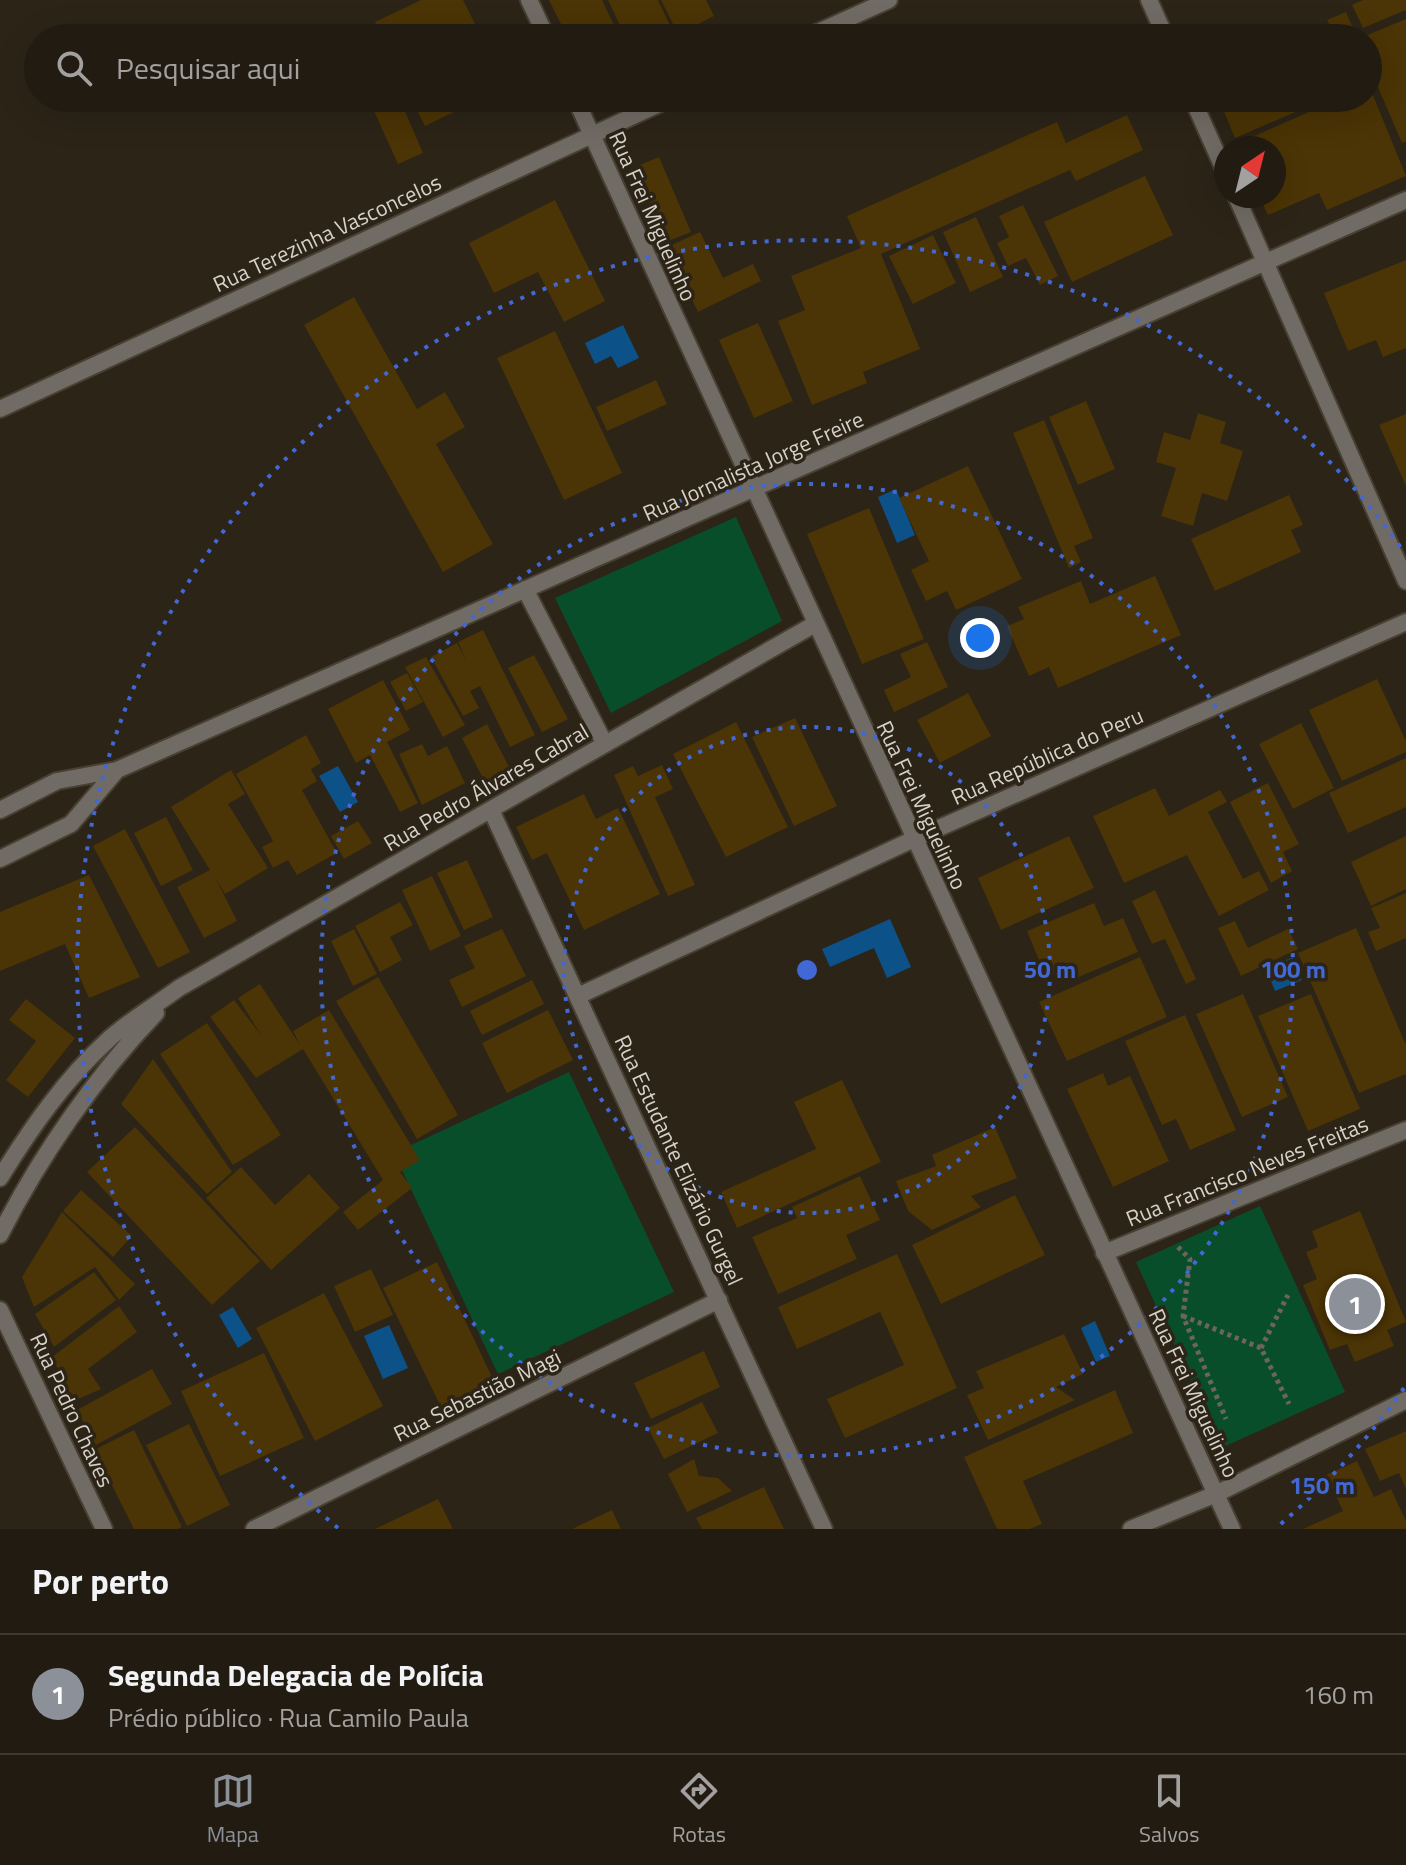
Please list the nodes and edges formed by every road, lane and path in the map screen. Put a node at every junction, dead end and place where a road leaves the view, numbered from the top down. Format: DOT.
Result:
graph roads {
  1 [pos="529,0"];
  2 [pos="889,0"];
  3 [pos="1149,0"];
  4 [pos="540,24"];
  5 [pos="836,24"];
  6 [pos="1160,24"];
  7 [pos="582,112"];
  8 [pos="641,112"];
  9 [pos="1198,112"];
  10 [pos="592,134"];
  11 [pos="1214,147"];
  12 [pos="1406,200"];
  13 [pos="1241,208"];
  14 [pos="1265,263"];
  15 [pos="0,409"];
  16 [pos="754,490"];
  17 [pos="1406,581"];
  18 [pos="525,589"];
  19 [pos="1406,622"];
  20 [pos="815,624"];
  21 [pos="605,744"];
  22 [pos="117,770"];
  23 [pos="0,810"];
  24 [pos="491,810"];
  25 [pos="914,839"];
  26 [pos="0,859"];
  27 [pos="179,988"];
  28 [pos="578,996"];
  29 [pos="1406,1130"];
  30 [pos="0,1178"];
  31 [pos="1160,1230"];
  32 [pos="0,1235"];
  33 [pos="1104,1253"];
  34 [pos="1288,1295"];
  35 [pos="719,1300"];
  36 [pos="0,1310"];
  37 [pos="1183,1316"];
  38 [pos="1261,1348"];
  39 [pos="1406,1400"];
  40 [pos="1289,1404"];
  41 [pos="1226,1419"];
  42 [pos="1216,1494"];
  43 [pos="104,1529"];
  44 [pos="254,1529"];
  45 [pos="824,1529"];
  46 [pos="1131,1529"];
  47 [pos="1232,1529"];
  1 -- 4 [label="street"];
  2 -- 5 [label="street"];
  3 -- 6 [label="street"];
  7 -- 10 [label="street, Rua Frei Miguelinho"];
  8 -- 10 [label="street, Rua Terezinha Vasconcelos"];
  9 -- 11 [label="street"];
  10 -- 15 [label="street, Rua Terezinha Vasconcelos"];
  10 -- 16 [label="street, Rua Frei Miguelinho"];
  12 -- 14 [label="street, Rua Jornalista Jorge Freire"];
  13 -- 14 [label="street"];
  14 -- 16 [label="street, Rua Jornalista Jorge Freire"];
  14 -- 17 [label="street"];
  16 -- 18 [label="street, Rua Jornalista Jorge Freire"];
  16 -- 20 [label="street, Rua Frei Miguelinho"];
  18 -- 21 [label="street"];
  18 -- 22 [label="street, Rua Jornalista Jorge Freire"];
  19 -- 25 [label="street, Rua República do Peru"];
  20 -- 21 [label="street, Rua Pedro Álvares Cabral"];
  20 -- 25 [label="street, Rua Frei Miguelinho"];
  21 -- 24 [label="street, Rua Pedro Álvares Cabral"];
  22 -- 23 [label="street, Rua Jornalista Jorge Freire"];
  22 -- 26 [label="street, Rua Jornalista Jorge Freire"];
  24 -- 27 [label="street, Rua Pedro Álvares Cabral"];
  24 -- 28 [label="street, Rua Estudante Elizário Gurgel"];
  25 -- 28 [label="street, Rua República do Peru"];
  25 -- 33 [label="street, Rua Frei Miguelinho"];
  27 -- 30 [label="street, Rua Pedro Álvares Cabral"];
  27 -- 32 [label="street, Rua Pedro Álvares Cabral"];
  28 -- 35 [label="street, Rua Estudante Elizário Gurgel"];
  29 -- 31 [label="street, Rua Francisco Neves Freitas"];
  31 -- 33 [label="street, Rua Francisco Neves Freitas"];
  31 -- 37 [label="path"];
  33 -- 42 [label="street, Rua Frei Miguelinho"];
  34 -- 38 [label="path"];
  35 -- 44 [label="street, Rua Sebastião Magi"];
  35 -- 45 [label="street, Rua Estudante Elizário Gurgel"];
  36 -- 43 [label="street, Rua Pedro Chaves"];
  37 -- 38 [label="path"];
  37 -- 41 [label="path"];
  38 -- 40 [label="path"];
  39 -- 42 [label="street"];
  42 -- 46 [label="street"];
  42 -- 47 [label="street, Rua Frei Miguelinho"];
}
